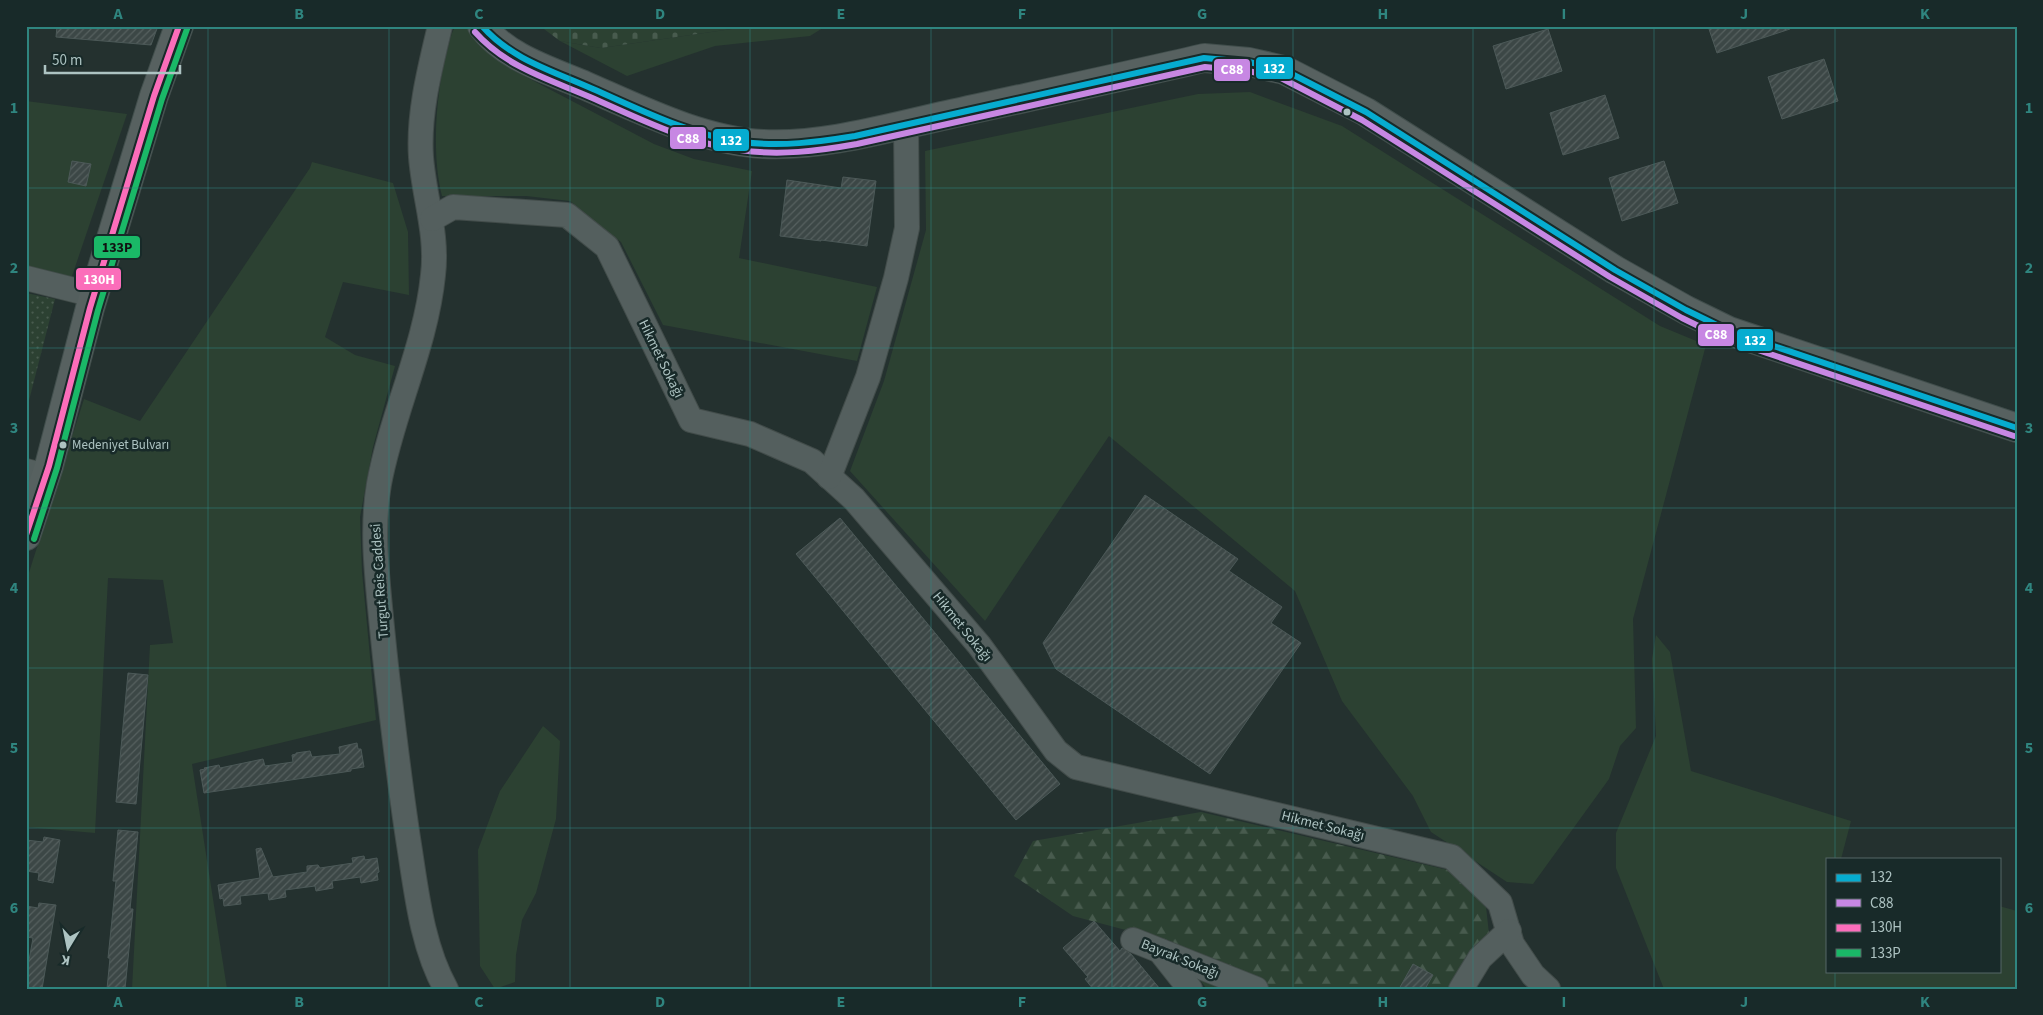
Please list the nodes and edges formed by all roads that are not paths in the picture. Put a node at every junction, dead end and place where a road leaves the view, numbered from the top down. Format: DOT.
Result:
graph roads {
  1 [pos="179,26"];
  2 [pos="440,26"];
  3 [pos="482,26"];
  4 [pos="509,26"];
  5 [pos="619,100"];
  6 [pos="906,124"];
  7 [pos="432,218"];
  8 [pos="26,278"];
  9 [pos="94,295"];
  10 [pos="2017,428"];
  11 [pos="36,473"];
  12 [pos="829,477"];
  13 [pos="26,536"];
  14 [pos="1508,932"];
  15 [pos="1133,940"];
  16 [pos="1160,950"];
  17 [pos="446,989"];
  18 [pos="1190,989"];
  19 [pos="1256,989"];
  20 [pos="1461,989"];
  21 [pos="1548,989"];
  1 -- 9 [label="main road"];
  2 -- 7 [label="street, Turgut Reis Caddesi"];
  3 -- 5 [label="main road"];
  4 -- 5 [label="main road"];
  5 -- 6 [label="main road"];
  6 -- 10 [label="main road"];
  6 -- 12 [label="street"];
  7 -- 12 [label="street, Hikmet Sokağı"];
  7 -- 17 [label="street, Turgut Reis Caddesi"];
  8 -- 9 [label="street"];
  9 -- 11 [label="main road"];
  11 -- 13 [label="main road"];
  12 -- 14 [label="street, Hikmet Sokağı"];
  14 -- 20 [label="street"];
  14 -- 21 [label="street, Hikmet Sokağı"];
  15 -- 16 [label="street, Bayrak Sokağı"];
  16 -- 18 [label="street"];
  16 -- 19 [label="street, Bayrak Sokağı"];
}
